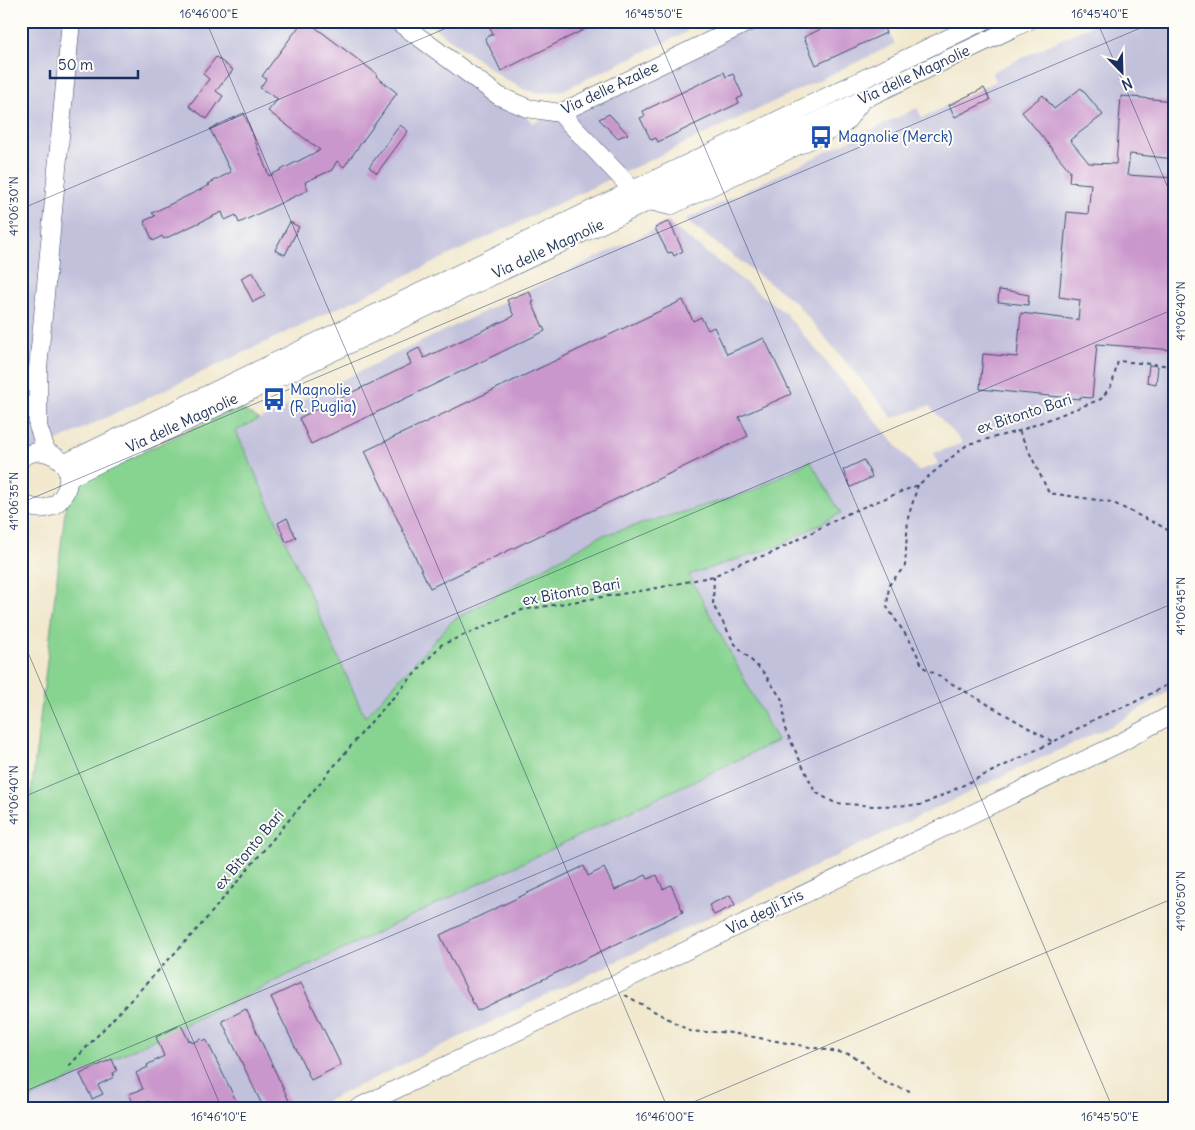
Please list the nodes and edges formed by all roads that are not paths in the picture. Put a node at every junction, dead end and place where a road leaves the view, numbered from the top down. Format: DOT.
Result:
graph roads {
  1 [pos="71,21"];
  2 [pos="397,21"];
  3 [pos="751,21"];
  4 [pos="984,21"];
  5 [pos="1028,21"];
  6 [pos="560,113"];
  7 [pos="642,192"];
  8 [pos="38,426"];
  9 [pos="47,453"];
  10 [pos="24,457"];
  11 [pos="66,471"];
  12 [pos="21,502"];
  13 [pos="1174,713"];
  14 [pos="355,1109"];
  1 -- 8 [label="street"];
  2 -- 6 [label="street, Via delle Azalee"];
  3 -- 6 [label="street, Via delle Azalee"];
  4 -- 7 [label="street, Via delle Magnolie"];
  5 -- 7 [label="street, Via delle Magnolie"];
  6 -- 7 [label="street"];
  7 -- 11 [label="street, Via delle Magnolie"];
  8 -- 9 [label="street"];
  8 -- 10 [label="street"];
  9 -- 10 [label="street"];
  9 -- 11 [label="street"];
  11 -- 12 [label="street"];
  13 -- 14 [label="street, Via degli Iris"];
}
